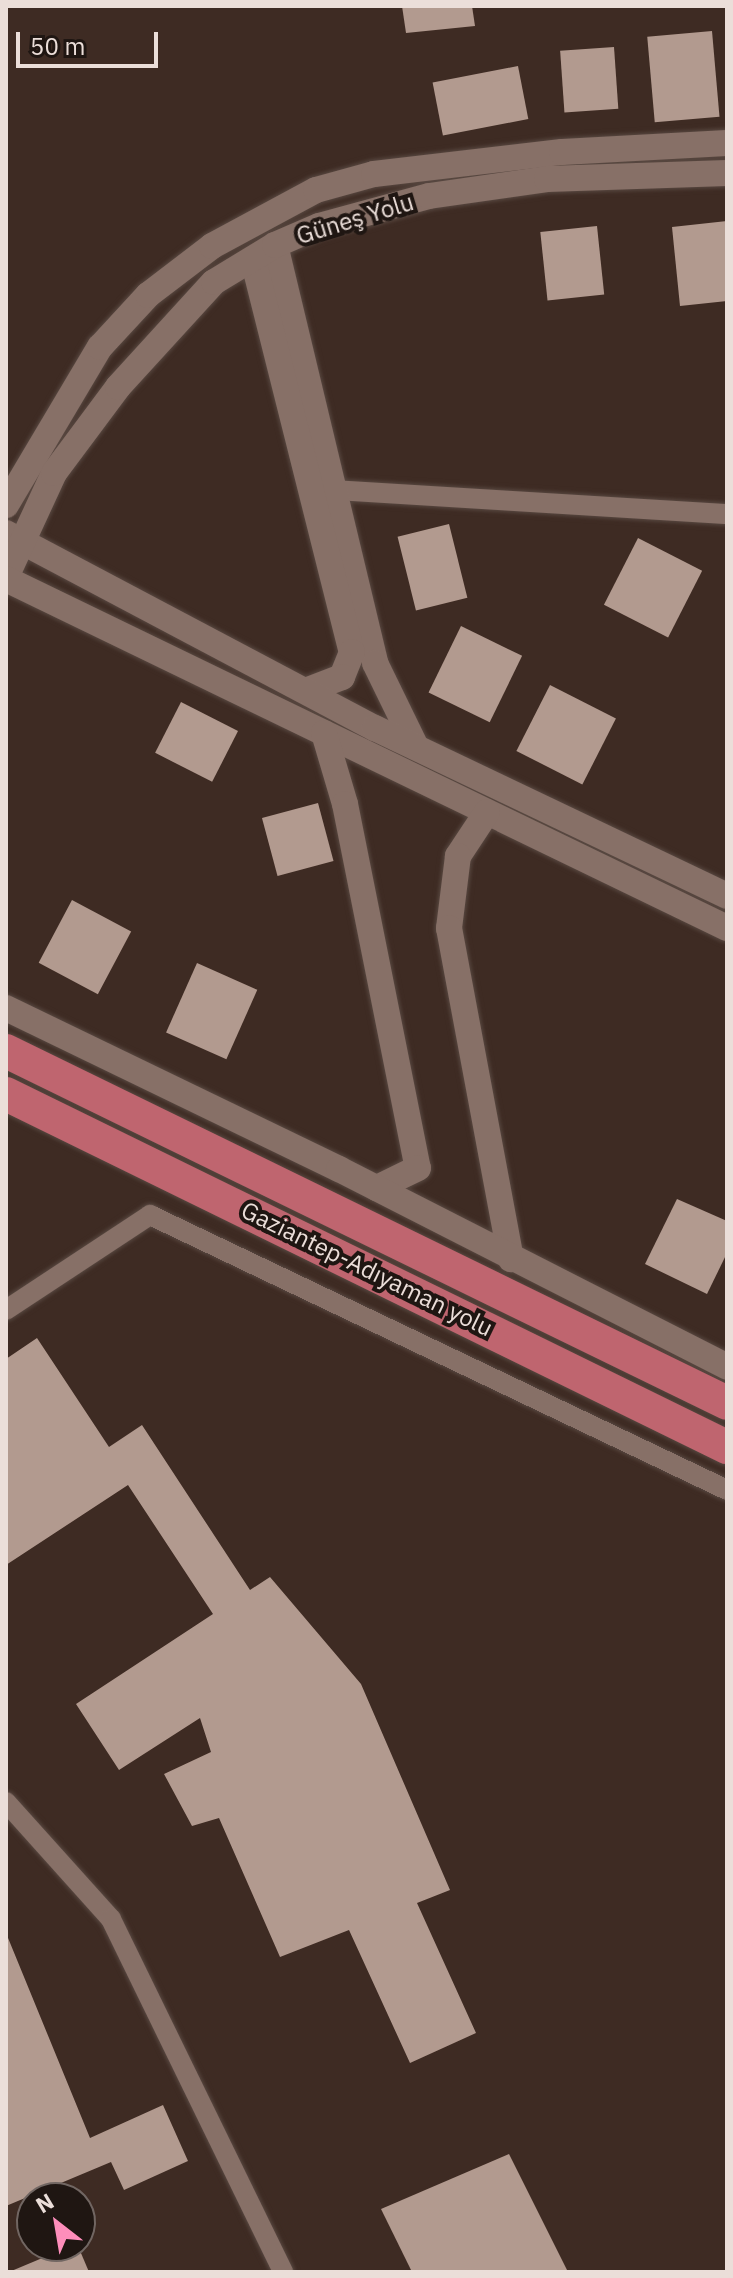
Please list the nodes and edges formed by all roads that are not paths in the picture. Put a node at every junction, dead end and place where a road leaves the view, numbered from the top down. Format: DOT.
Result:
graph roads {
  1 [pos="727,143"];
  2 [pos="727,173"];
  3 [pos="264,252"];
  4 [pos="334,490"];
  5 [pos="6,505"];
  6 [pos="726,513"];
  7 [pos="14,538"];
  8 [pos="6,578"];
  9 [pos="306,691"];
  10 [pos="324,733"];
  11 [pos="416,747"];
  12 [pos="487,812"];
  13 [pos="727,896"];
  14 [pos="727,928"];
  15 [pos="6,1008"];
  16 [pos="6,1051"];
  17 [pos="6,1094"];
  18 [pos="377,1188"];
  19 [pos="511,1259"];
  20 [pos="6,1310"];
  21 [pos="727,1367"];
  22 [pos="727,1403"];
  23 [pos="727,1447"];
  24 [pos="727,1490"];
  25 [pos="6,1802"];
  26 [pos="283,2272"];
  1 -- 5 [label="street, Güneş Yolu"];
  2 -- 3 [label="street, Güneş Yolu"];
  3 -- 4 [label="street"];
  3 -- 7 [label="street, Güneş Yolu"];
  3 -- 9 [label="street"];
  4 -- 6 [label="street"];
  4 -- 11 [label="street"];
  7 -- 8 [label="street, Güneş Yolu"];
  7 -- 9 [label="street"];
  8 -- 10 [label="street"];
  9 -- 11 [label="street"];
  10 -- 12 [label="street"];
  10 -- 18 [label="street"];
  11 -- 13 [label="street"];
  12 -- 14 [label="street"];
  12 -- 19 [label="street"];
  15 -- 18 [label="street"];
  16 -- 22 [label="highway, Gaziantep-Adıyaman yolu"];
  17 -- 23 [label="highway, Gaziantep-Adıyaman yolu"];
  18 -- 19 [label="street"];
  19 -- 21 [label="street"];
  20 -- 24 [label="street"];
  25 -- 26 [label="street"];
}
